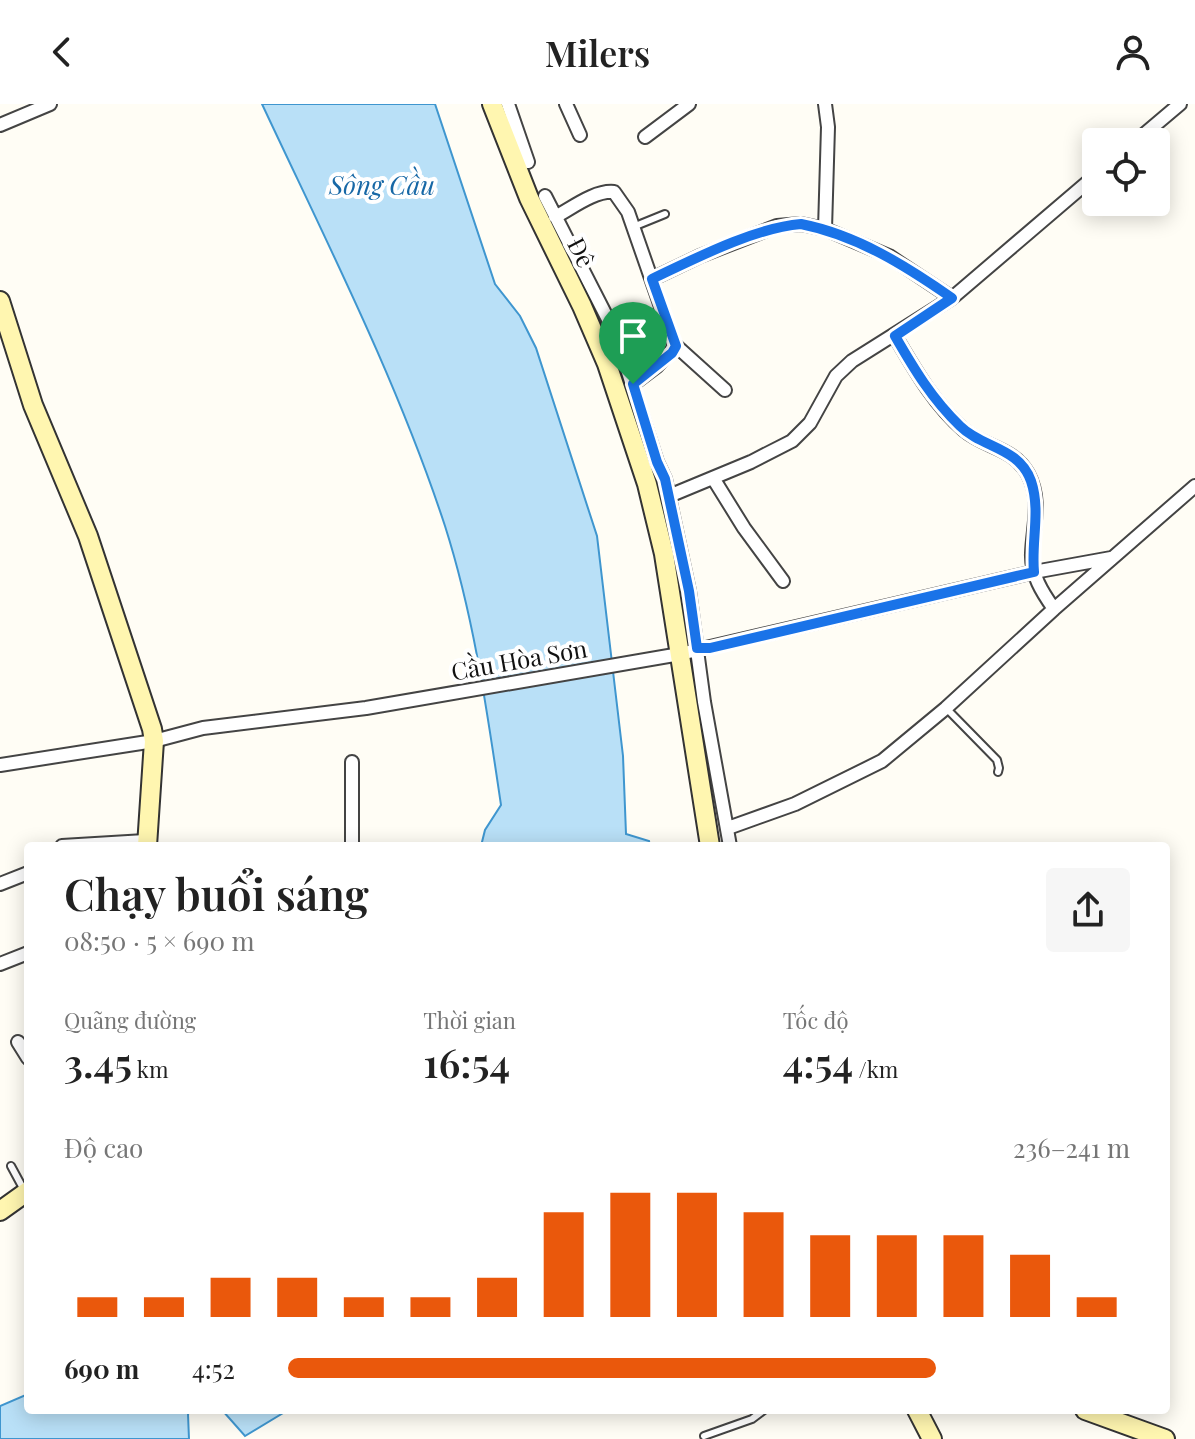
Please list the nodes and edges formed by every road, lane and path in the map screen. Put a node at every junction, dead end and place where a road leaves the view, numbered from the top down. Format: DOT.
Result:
graph roads {
  1 [pos="50,104"];
  2 [pos="492,104"];
  3 [pos="508,104"];
  4 [pos="566,104"];
  5 [pos="689,104"];
  6 [pos="825,104"];
  7 [pos="1180,104"];
  8 [pos="0,125"];
  9 [pos="1152,128"];
  10 [pos="580,135"];
  11 [pos="645,137"];
  12 [pos="528,162"];
  13 [pos="1082,187"];
  14 [pos="545,196"];
  15 [pos="665,214"];
  16 [pos="555,217"];
  17 [pos="633,227"];
  18 [pos="825,229"];
  19 [pos="652,279"];
  20 [pos="952,298"];
  21 [pos="0,301"];
  22 [pos="895,336"];
  23 [pos="676,346"];
  24 [pos="633,384"];
  25 [pos="725,390"];
  26 [pos="713,478"];
  27 [pos="1195,486"];
  28 [pos="669,496"];
  29 [pos="1111,558"];
  30 [pos="1034,572"];
  31 [pos="783,581"];
  32 [pos="1054,609"];
  33 [pos="689,651"];
  34 [pos="946,708"];
  35 [pos="154,741"];
  36 [pos="352,762"];
  37 [pos="0,765"];
  38 [pos="998,772"];
  39 [pos="728,828"];
  40 [pos="146,842"];
  41 [pos="352,842"];
  42 [pos="710,842"];
  43 [pos="730,842"];
  44 [pos="24,875"];
  45 [pos="0,884"];
  46 [pos="24,955"];
  47 [pos="0,964"];
  48 [pos="18,1042"];
  49 [pos="24,1052"];
  50 [pos="11,1166"];
  51 [pos="24,1187"];
  52 [pos="24,1194"];
  53 [pos="0,1211"];
  54 [pos="759,1414"];
  55 [pos="919,1414"];
  56 [pos="1098,1414"];
  57 [pos="704,1436"];
  58 [pos="932,1439"];
  59 [pos="1165,1439"];
  1 -- 8 [label="street"];
  2 -- 33 [label="main road, Đê"];
  3 -- 12 [label="street"];
  4 -- 10 [label="street"];
  5 -- 11 [label="street"];
  6 -- 18 [label="street"];
  7 -- 9 [label="street"];
  13 -- 20 [label="street"];
  14 -- 16 [label="street"];
  15 -- 17 [label="lane"];
  16 -- 17 [label="street"];
  16 -- 24 [label="street"];
  17 -- 19 [label="street"];
  18 -- 19 [label="street"];
  18 -- 20 [label="street"];
  19 -- 23 [label="street"];
  20 -- 22 [label="street"];
  21 -- 35 [label="main road"];
  22 -- 26 [label="street"];
  22 -- 30 [label="street"];
  23 -- 24 [label="street"];
  23 -- 25 [label="street"];
  24 -- 28 [label="street"];
  26 -- 28 [label="street"];
  26 -- 31 [label="street"];
  27 -- 29 [label="street"];
  28 -- 33 [label="street"];
  29 -- 30 [label="street, Cầu Hòa Sơn"];
  29 -- 32 [label="street"];
  30 -- 32 [label="street"];
  30 -- 33 [label="street, Cầu Hòa Sơn"];
  32 -- 34 [label="street"];
  33 -- 35 [label="street, Cầu Hòa Sơn"];
  33 -- 39 [label="street"];
  33 -- 42 [label="main road, Đê"];
  34 -- 38 [label="lane"];
  34 -- 39 [label="street"];
  35 -- 37 [label="street, Cầu Hòa Sơn"];
  35 -- 40 [label="main road"];
  36 -- 41 [label="street"];
  39 -- 43 [label="street"];
  44 -- 45 [label="street"];
  46 -- 47 [label="street"];
  48 -- 49 [label="street"];
  50 -- 51 [label="lane"];
  52 -- 53 [label="main road"];
  54 -- 57 [label="lane"];
  55 -- 58 [label="main road"];
  56 -- 59 [label="main road"];
}
